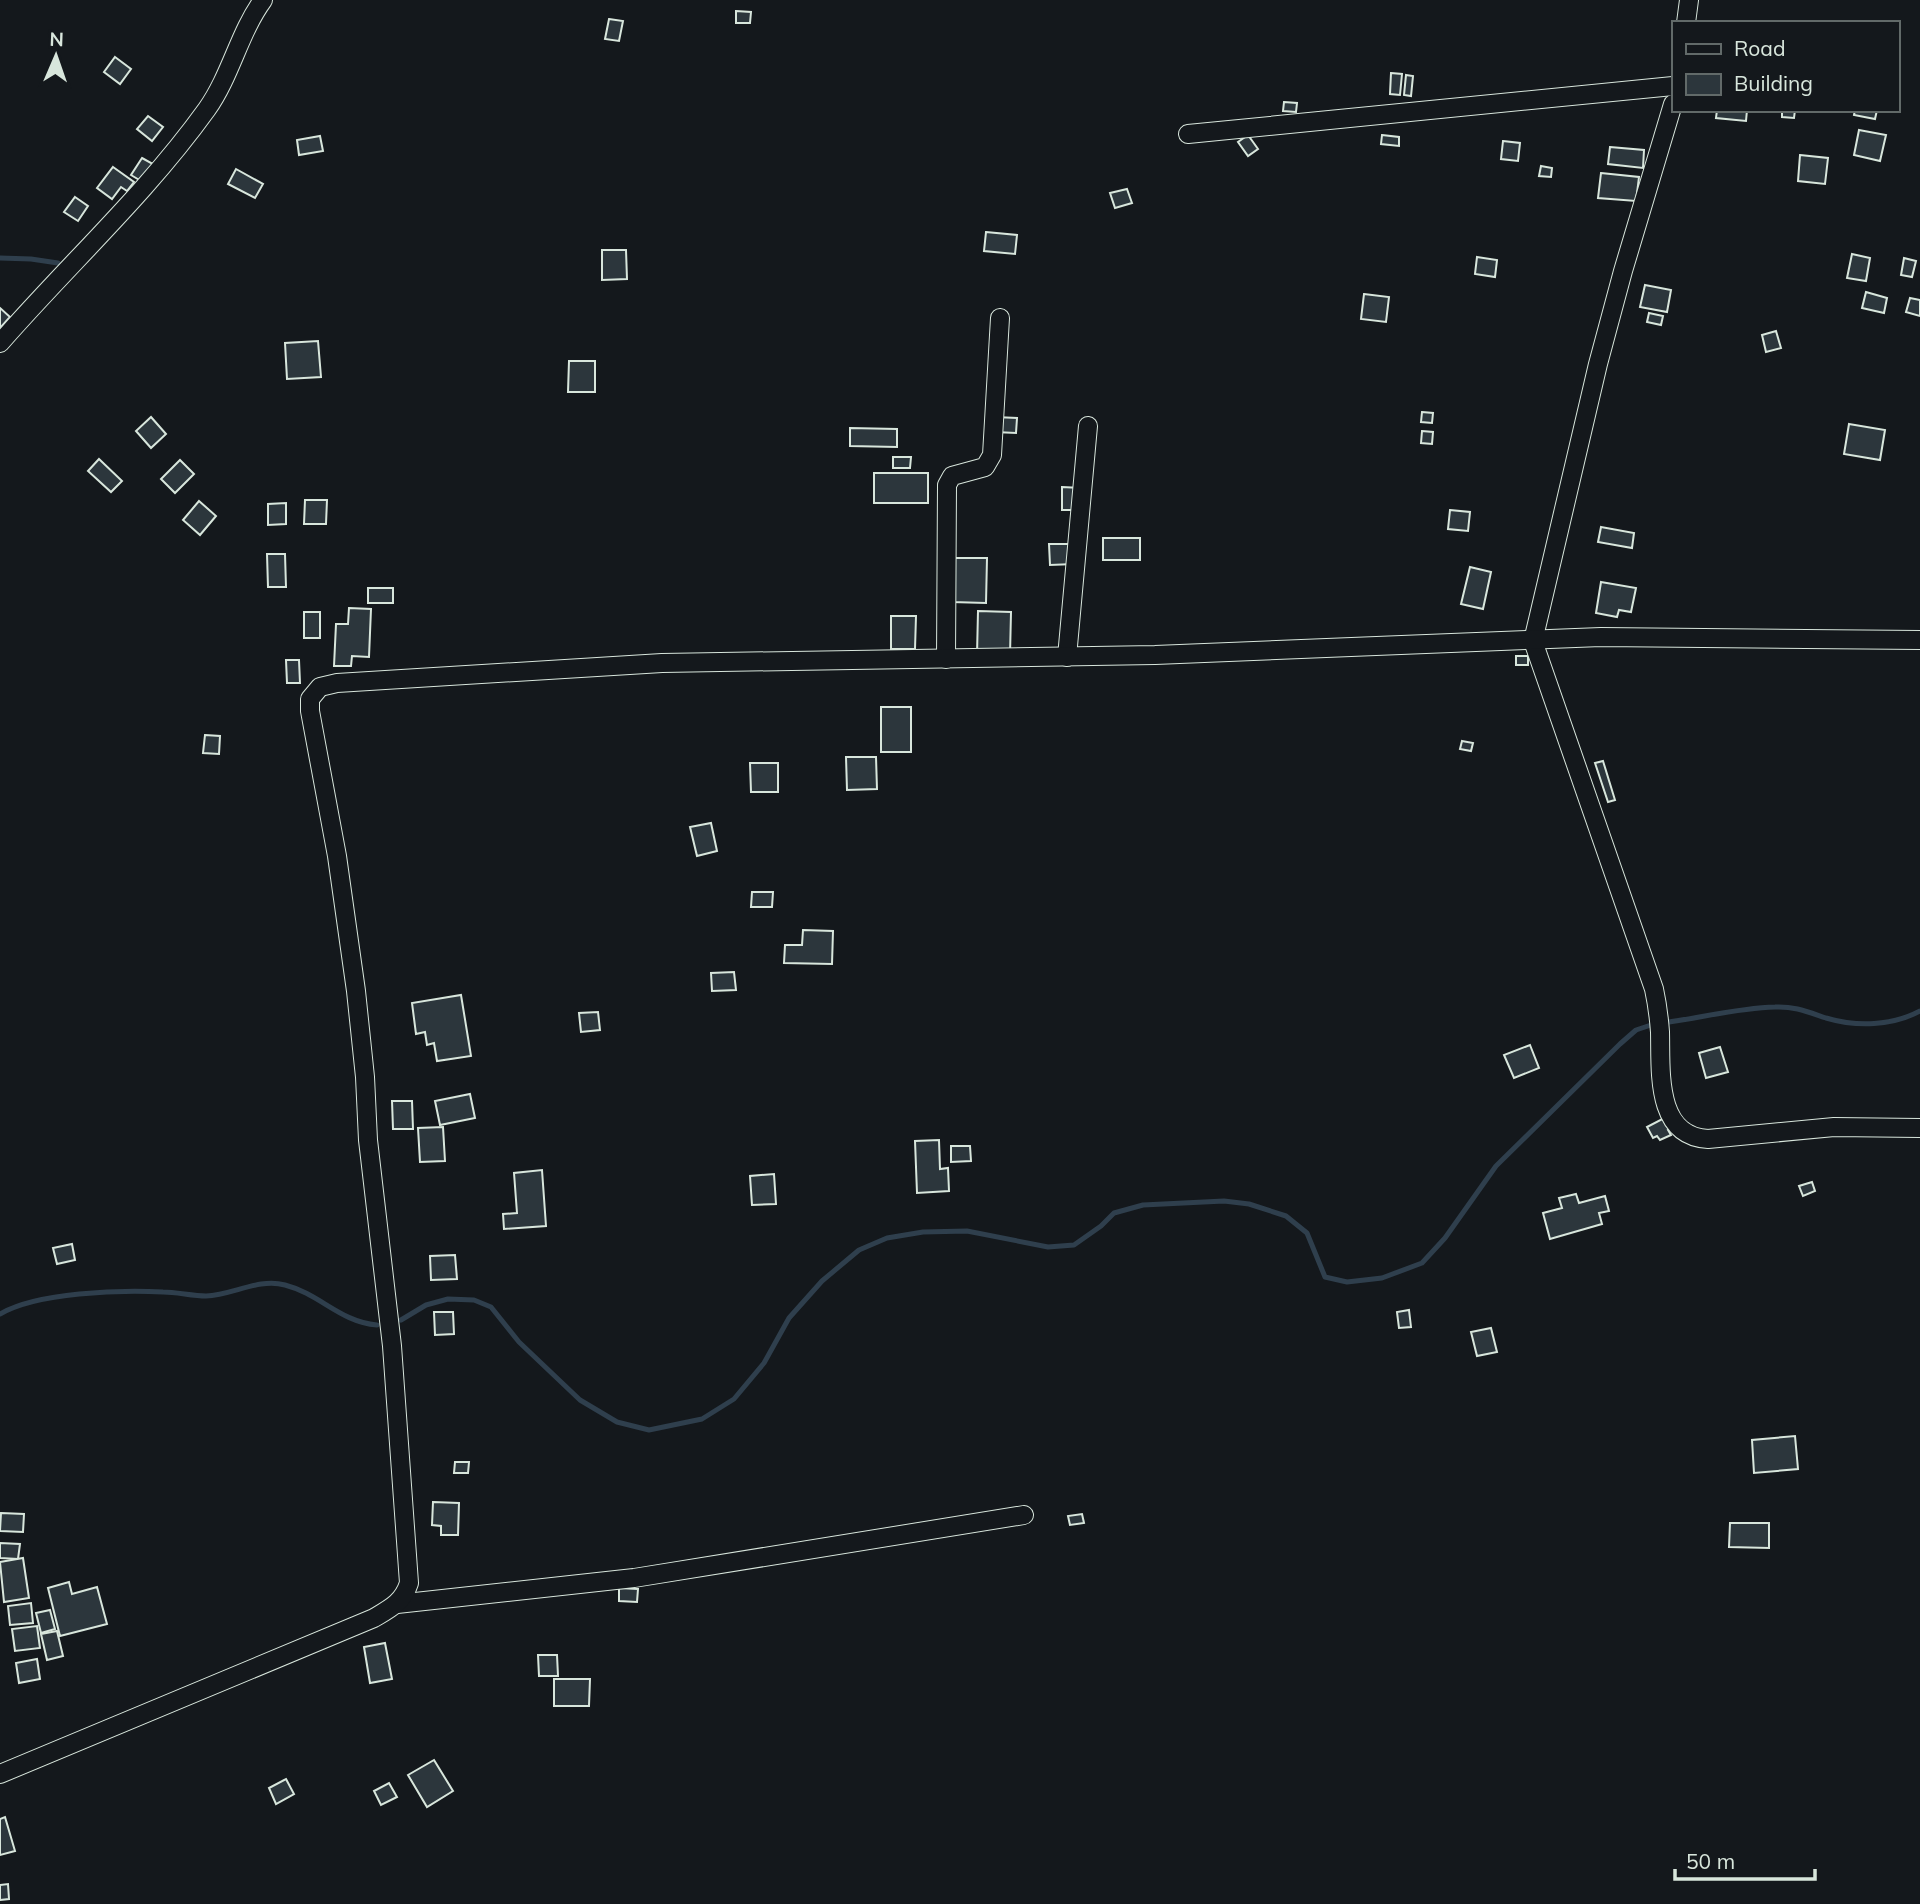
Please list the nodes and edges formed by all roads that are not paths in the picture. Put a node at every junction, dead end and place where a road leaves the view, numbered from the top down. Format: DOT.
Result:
graph roads {
  1 [pos="263,0"];
  2 [pos="1689,0"];
  3 [pos="1686,21"];
  4 [pos="1672,86"];
  5 [pos="1672,107"];
  6 [pos="1188,134"];
  7 [pos="1000,318"];
  8 [pos="0,343"];
  9 [pos="1088,426"];
  10 [pos="1920,640"];
  11 [pos="1533,641"];
  12 [pos="1067,657"];
  13 [pos="946,659"];
  14 [pos="1920,1128"];
  15 [pos="1024,1515"];
  16 [pos="397,1604"];
  17 [pos="0,1774"];
  1 -- 8 [label="street"];
  2 -- 3 [label="street"];
  4 -- 6 [label="street"];
  5 -- 11 [label="street"];
  7 -- 13 [label="street"];
  9 -- 12 [label="street"];
  10 -- 11 [label="street"];
  11 -- 12 [label="street"];
  11 -- 14 [label="street"];
  12 -- 13 [label="street"];
  13 -- 16 [label="street"];
  15 -- 16 [label="street"];
  16 -- 17 [label="street"];
}
